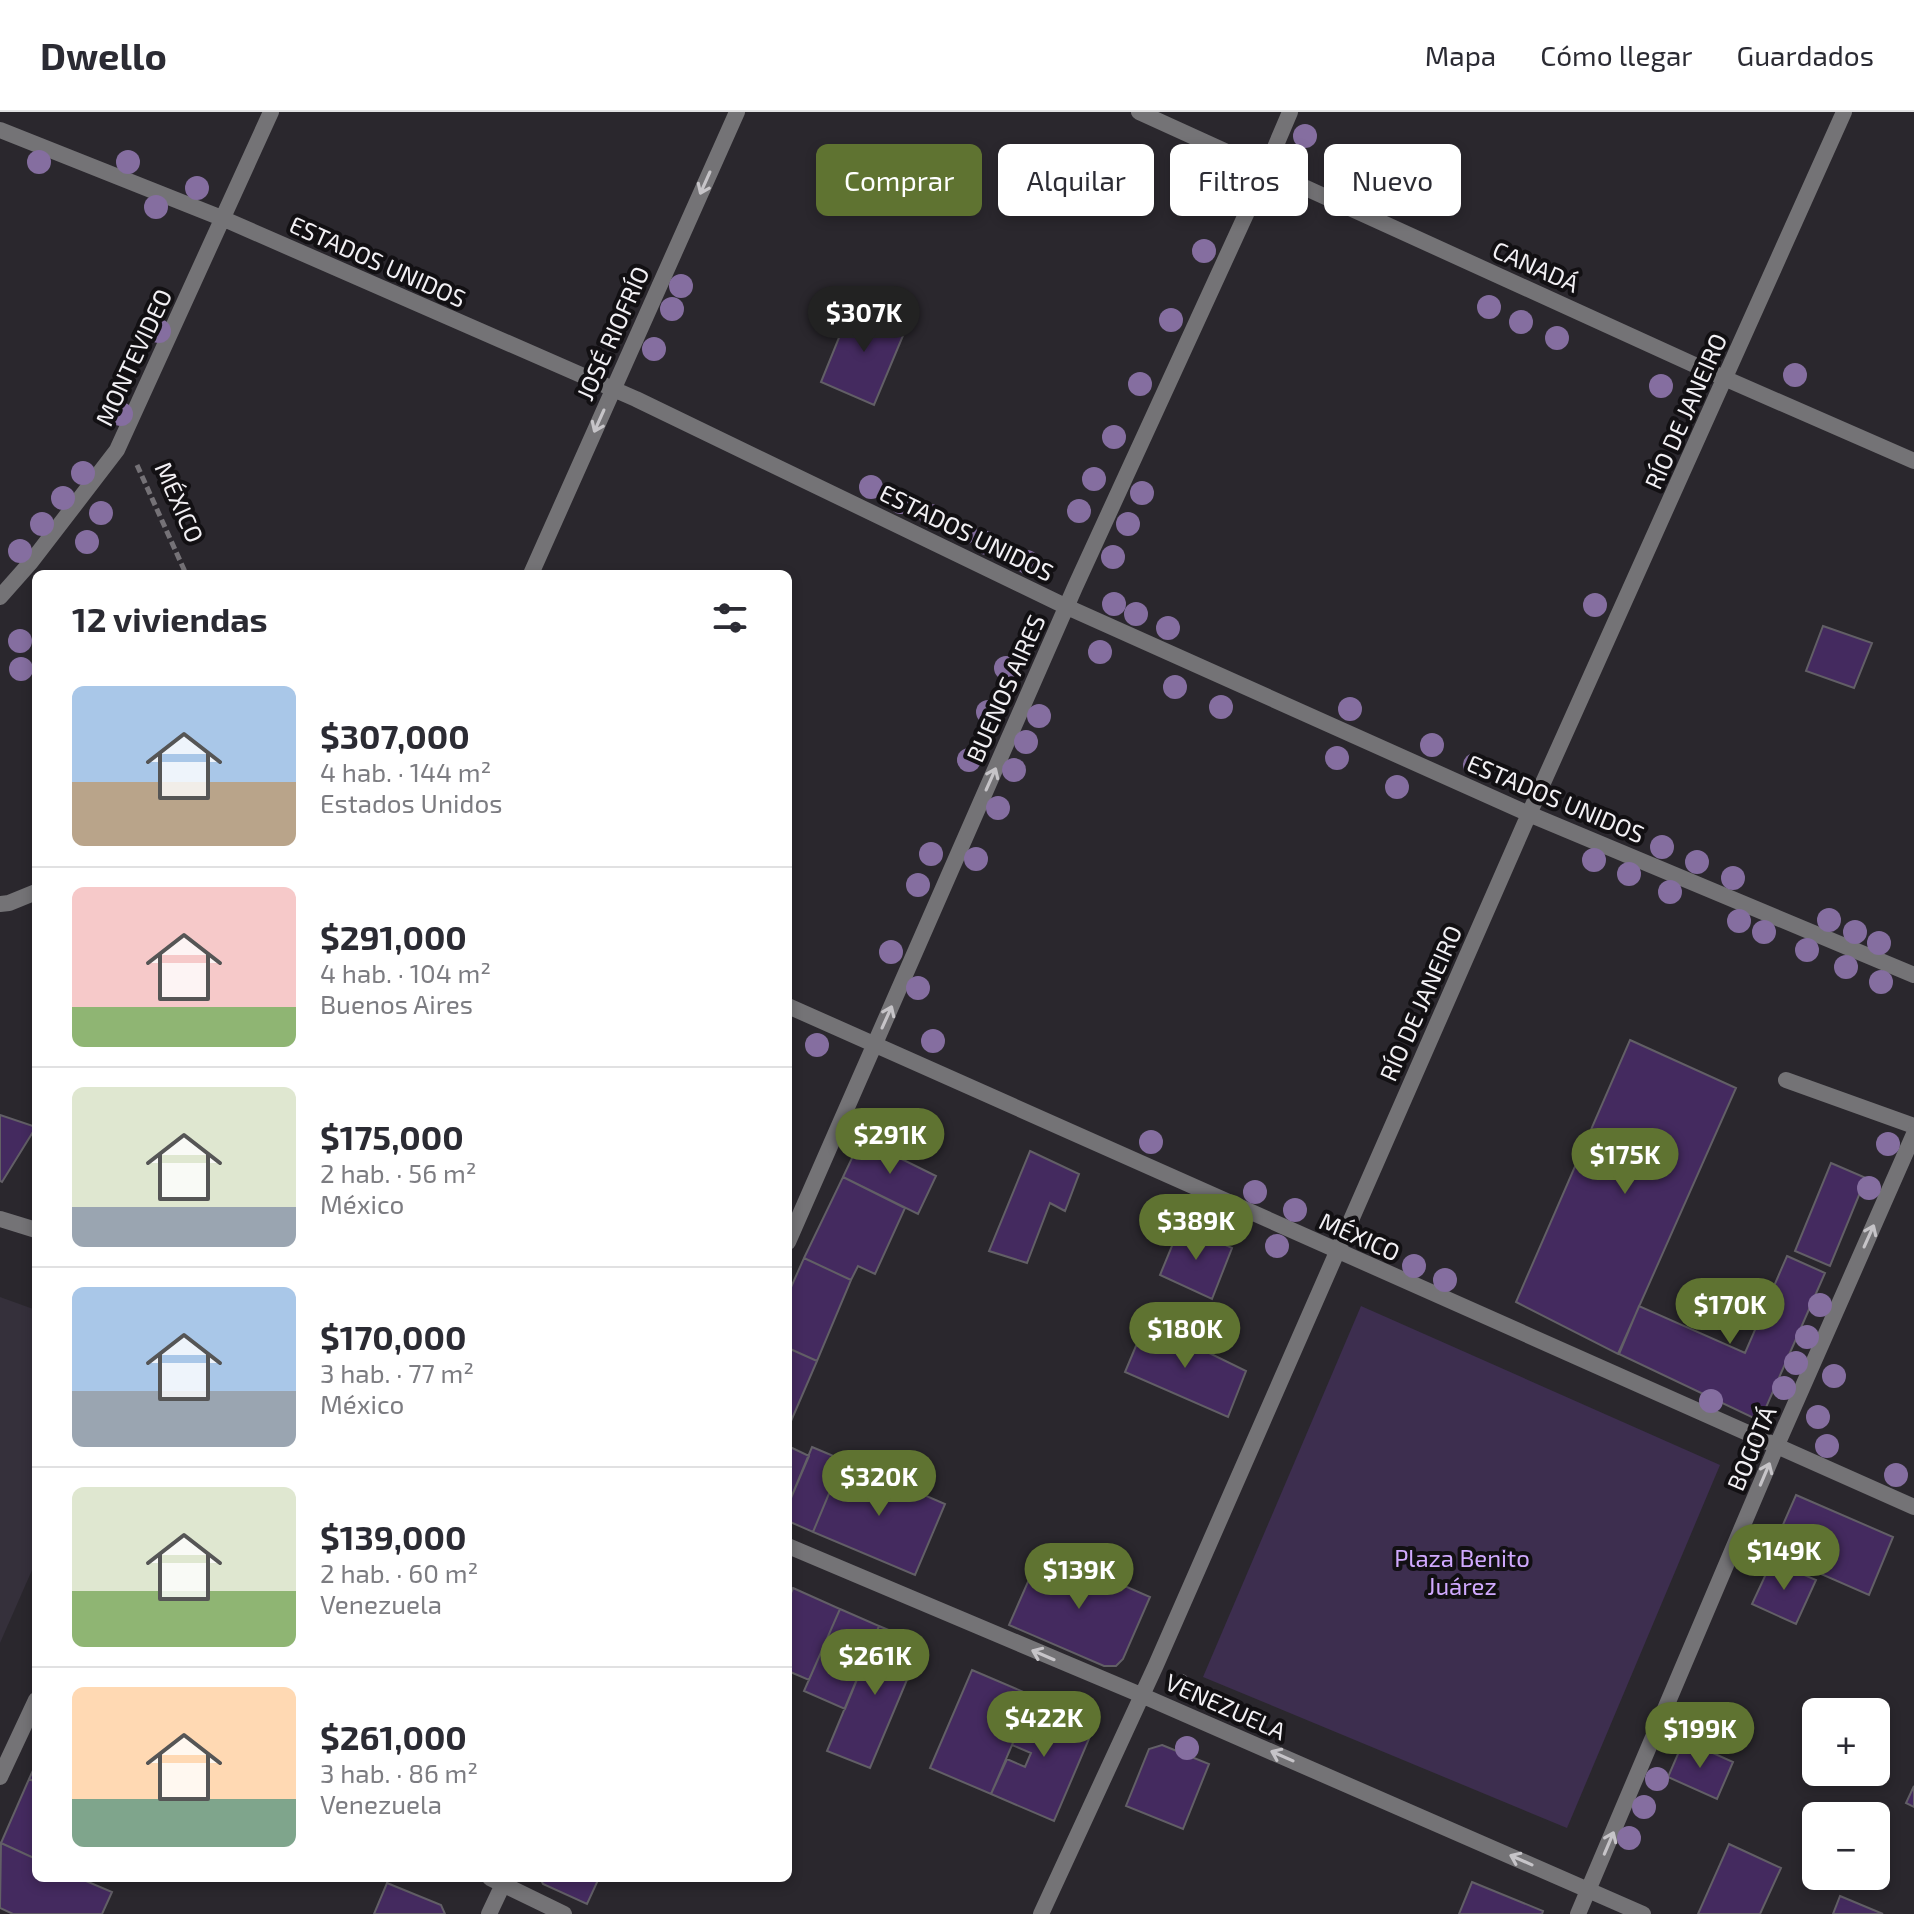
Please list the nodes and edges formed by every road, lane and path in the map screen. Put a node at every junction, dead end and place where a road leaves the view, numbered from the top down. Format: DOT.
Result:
graph roads {
  1 [pos="271,112"];
  2 [pos="737,112"];
  3 [pos="1139,112"];
  4 [pos="1290,112"];
  5 [pos="1844,112"];
  6 [pos="0,130"];
  7 [pos="1210,144"];
  8 [pos="1276,144"];
  9 [pos="1308,189"];
  10 [pos="1244,216"];
  11 [pos="224,219"];
  12 [pos="1725,378"];
  13 [pos="614,390"];
  14 [pos="1914,461"];
  15 [pos="136,463"];
  16 [pos="184,570"];
  17 [pos="533,570"];
  18 [pos="0,597"];
  19 [pos="1067,607"];
  20 [pos="1529,814"];
  21 [pos="32,894"];
  22 [pos="0,904"];
  23 [pos="1914,975"];
  24 [pos="792,1008"];
  25 [pos="876,1045"];
  26 [pos="1786,1080"];
  27 [pos="1914,1126"];
  28 [pos="1914,1134"];
  29 [pos="0,1219"];
  30 [pos="32,1229"];
  31 [pos="792,1233"];
  32 [pos="1338,1252"];
  33 [pos="1777,1445"];
  34 [pos="1914,1507"];
  35 [pos="792,1548"];
  36 [pos="1141,1695"];
  37 [pos="32,1709"];
  38 [pos="0,1777"];
  39 [pos="499,1882"];
  40 [pos="504,1882"];
  41 [pos="1589,1890"];
  42 [pos="489,1914"];
  43 [pos="564,1914"];
  44 [pos="1041,1914"];
  45 [pos="1578,1914"];
  46 [pos="1643,1914"];
  1 -- 11 [label="street, MONTEVIDEO"];
  2 -- 13 [label="street, JOSÉ RIOFRÍO, one-way"];
  3 -- 7 [label="street, CANADÁ"];
  4 -- 8 [label="street, BUENOS AIRES"];
  5 -- 12 [label="street, RÍO DE JANEIRO"];
  6 -- 11 [label="street, ESTADOS UNIDOS"];
  9 -- 12 [label="street, CANADÁ"];
  10 -- 19 [label="street, BUENOS AIRES"];
  11 -- 13 [label="street, ESTADOS UNIDOS"];
  11 -- 18 [label="street, MONTEVIDEO"];
  12 -- 14 [label="street, CANADÁ"];
  12 -- 20 [label="street, RÍO DE JANEIRO"];
  13 -- 17 [label="street, JOSÉ RIOFRÍO, one-way"];
  13 -- 19 [label="street, ESTADOS UNIDOS"];
  15 -- 16 [label="path, MÉXICO"];
  19 -- 20 [label="street, ESTADOS UNIDOS"];
  25 -- 19 [label="street, BUENOS AIRES, one-way"];
  20 -- 23 [label="street, ESTADOS UNIDOS"];
  20 -- 32 [label="street, RÍO DE JANEIRO"];
  21 -- 22 [label="street"];
  24 -- 25 [label="street, MÉXICO"];
  25 -- 31 [label="street, BUENOS AIRES"];
  25 -- 32 [label="street, MÉXICO"];
  26 -- 27 [label="street"];
  33 -- 28 [label="street, BOGOTÁ, one-way"];
  29 -- 30 [label="street"];
  32 -- 33 [label="street, MÉXICO"];
  32 -- 36 [label="street, RÍO DE JANEIRO"];
  33 -- 34 [label="street, MÉXICO"];
  41 -- 33 [label="street, BOGOTÁ, one-way"];
  36 -- 35 [label="street, VENEZUELA, one-way"];
  41 -- 36 [label="street, VENEZUELA, one-way"];
  36 -- 44 [label="street, RÍO DE JANEIRO"];
  37 -- 38 [label="street"];
  39 -- 42 [label="street"];
  40 -- 43 [label="street"];
  41 -- 45 [label="street, BOGOTÁ"];
  41 -- 46 [label="street, VENEZUELA"];
}
